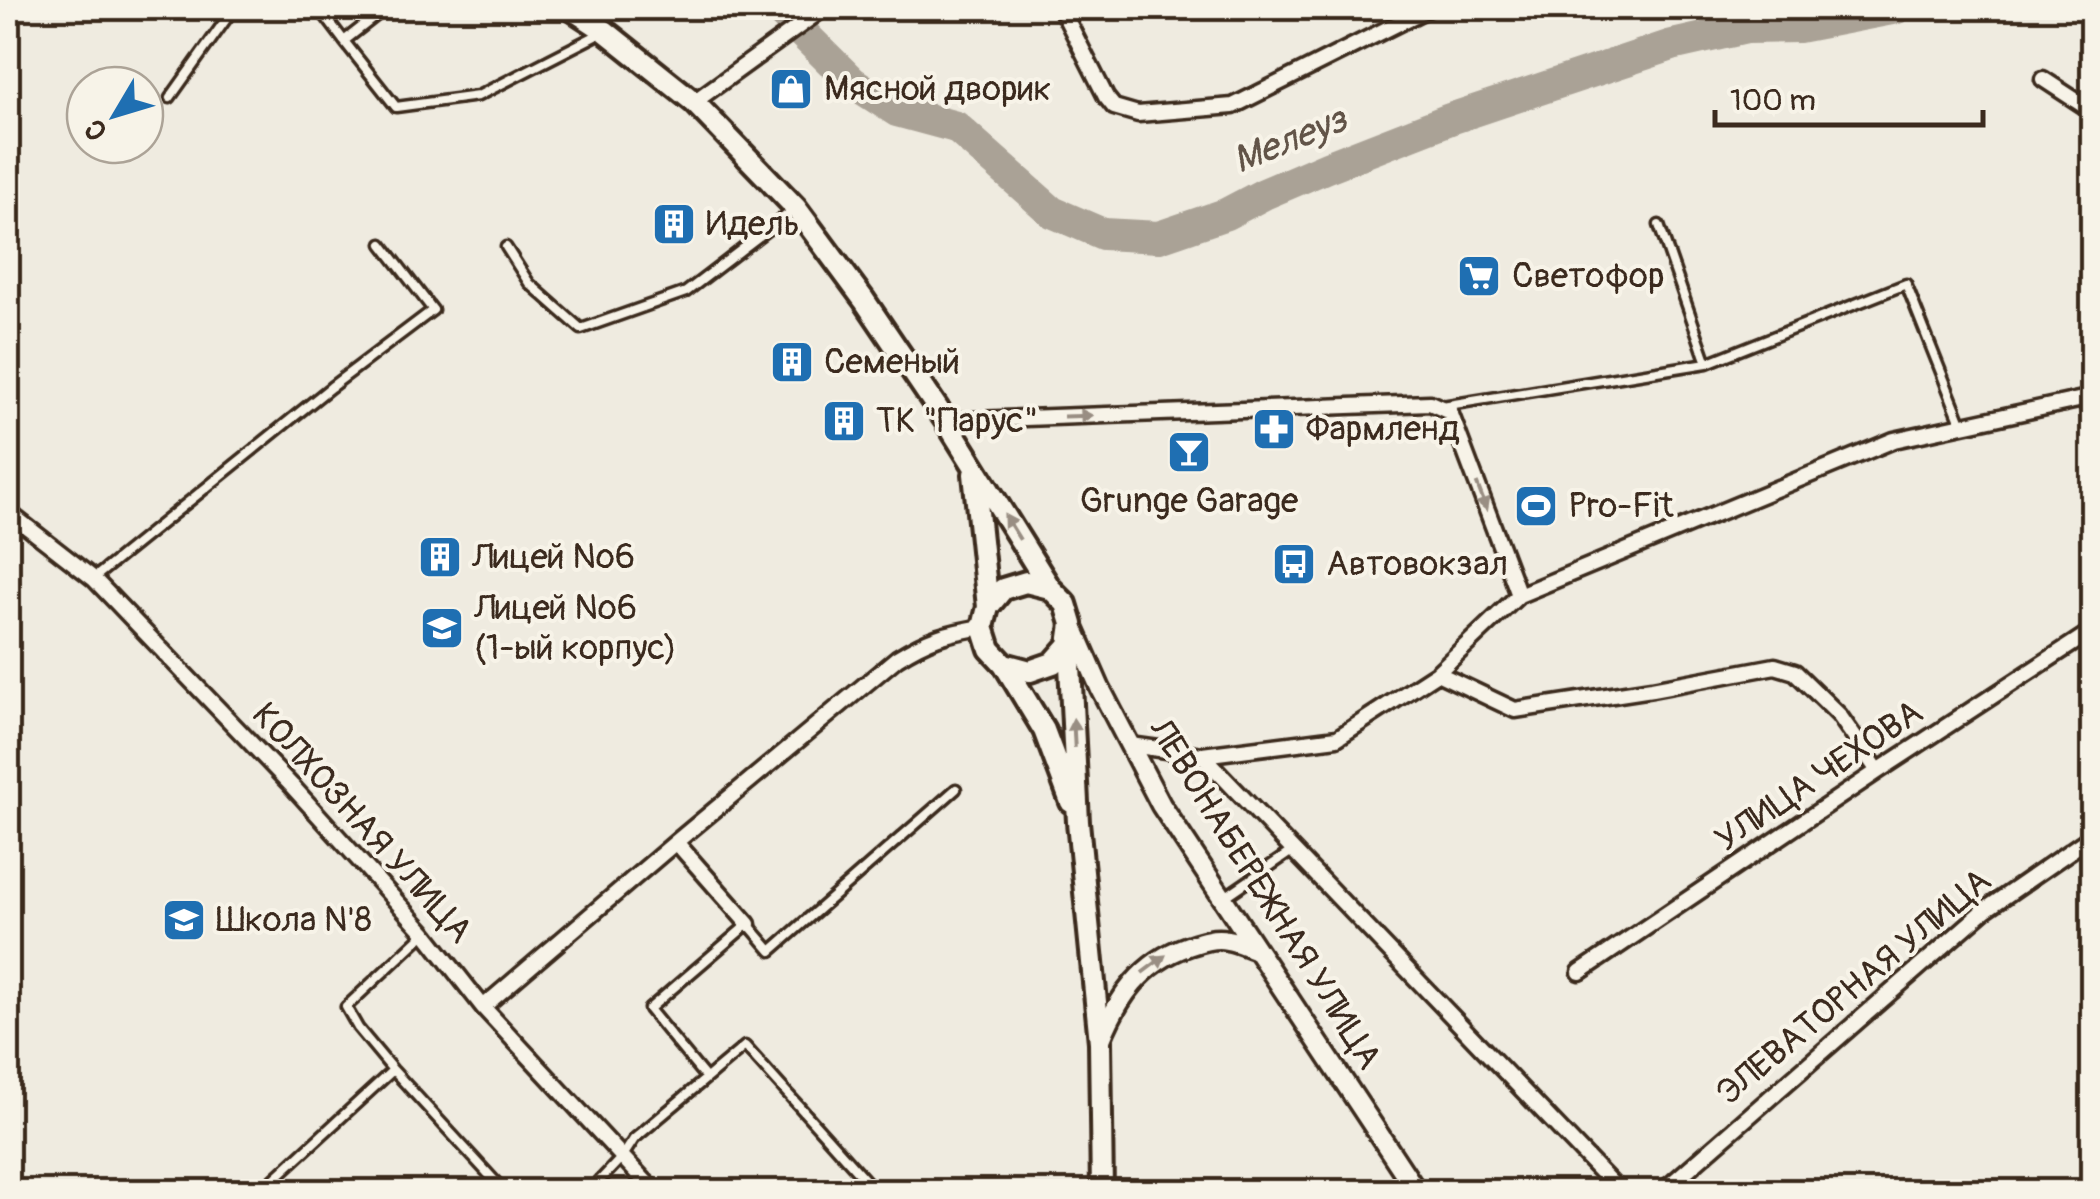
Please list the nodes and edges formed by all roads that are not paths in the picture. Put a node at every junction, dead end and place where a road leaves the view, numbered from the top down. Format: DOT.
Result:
graph roads {
  1 [pos="234,8"];
  2 [pos="319,8"];
  3 [pos="386,8"];
  4 [pos="570,8"];
  5 [pos="824,8"];
  6 [pos="1061,8"];
  7 [pos="1429,8"];
  8 [pos="605,31"];
  9 [pos="344,41"];
  10 [pos="2043,79"];
  11 [pos="170,98"];
  12 [pos="694,102"];
  13 [pos="2092,111"];
  14 [pos="796,208"];
  15 [pos="1659,225"];
  16 [pos="382,244"];
  17 [pos="506,247"];
  18 [pos="1707,363"];
  19 [pos="2092,397"];
  20 [pos="1442,406"];
  21 [pos="946,420"];
  22 [pos="1962,425"];
  23 [pos="974,467"];
  24 [pos="8,512"];
  25 [pos="94,579"];
  26 [pos="1050,588"];
  27 [pos="1520,595"];
  28 [pos="986,617"];
  29 [pos="2092,631"];
  30 [pos="1070,634"];
  31 [pos="1004,664"];
  32 [pos="1437,673"];
  33 [pos="1130,745"];
  34 [pos="1202,755"];
  35 [pos="1878,771"];
  36 [pos="956,788"];
  37 [pos="1078,822"];
  38 [pos="2092,836"];
  39 [pos="676,842"];
  40 [pos="1292,851"];
  41 [pos="1222,899"];
  42 [pos="748,924"];
  43 [pos="425,933"];
  44 [pos="1257,950"];
  45 [pos="1580,972"];
  46 [pos="483,1007"];
  47 [pos="1100,1042"];
  48 [pos="393,1070"];
  49 [pos="705,1078"];
  50 [pos="623,1156"];
  51 [pos="260,1192"];
  52 [pos="505,1192"];
  53 [pos="589,1192"];
  54 [pos="654,1192"];
  55 [pos="876,1192"];
  56 [pos="1102,1192"];
  57 [pos="1417,1192"];
  58 [pos="1620,1192"];
  59 [pos="1662,1192"];
  1 -- 11 [label="lane"];
  2 -- 9 [label="lane"];
  3 -- 9 [label="lane"];
  4 -- 8 [label="main road"];
  5 -- 12 [label="street"];
  6 -- 7 [label="street"];
  8 -- 9 [label="lane"];
  8 -- 12 [label="main road"];
  10 -- 13 [label="street"];
  12 -- 14 [label="main road"];
  14 -- 17 [label="lane"];
  14 -- 21 [label="main road"];
  15 -- 18 [label="lane"];
  16 -- 25 [label="lane"];
  18 -- 20 [label="lane"];
  18 -- 22 [label="lane"];
  19 -- 22 [label="street"];
  21 -- 20 [label="street, one-way"];
  20 -- 27 [label="street, one-way"];
  21 -- 23 [label="main road"];
  22 -- 27 [label="street"];
  26 -- 23 [label="main road, one-way"];
  23 -- 28 [label="main road"];
  24 -- 25 [label="street, КОЛХОЗНАЯ УЛИЦА"];
  25 -- 43 [label="street, КОЛХОЗНАЯ УЛИЦА"];
  26 -- 28 [label="main road"];
  26 -- 30 [label="main road"];
  27 -- 32 [label="street"];
  28 -- 31 [label="main road"];
  28 -- 39 [label="street"];
  29 -- 35 [label="street, УЛИЦА ЧЕХОВА"];
  30 -- 31 [label="main road"];
  30 -- 33 [label="street, ЛЕВОНАБЕРЕЖНАЯ УЛИЦА"];
  37 -- 30 [label="main road, one-way"];
  31 -- 37 [label="main road"];
  32 -- 34 [label="street"];
  32 -- 35 [label="street"];
  33 -- 34 [label="street"];
  33 -- 41 [label="street, ЛЕВОНАБЕРЕЖНАЯ УЛИЦА"];
  34 -- 40 [label="street, ЛЕВОНАБЕРЕЖНАЯ УЛИЦА"];
  35 -- 45 [label="street, УЛИЦА ЧЕХОВА"];
  36 -- 42 [label="lane"];
  37 -- 47 [label="main road"];
  38 -- 59 [label="street, ЭЛЕВАТОРНАЯ УЛИЦА"];
  39 -- 42 [label="street"];
  39 -- 46 [label="street"];
  40 -- 41 [label="lane"];
  40 -- 58 [label="street, ЛЕВОНАБЕРЕЖНАЯ УЛИЦА"];
  41 -- 44 [label="street, ЛЕВОНАБЕРЕЖНАЯ УЛИЦА"];
  42 -- 49 [label="lane"];
  43 -- 46 [label="street, КОЛХОЗНАЯ УЛИЦА"];
  43 -- 48 [label="lane"];
  47 -- 44 [label="street, one-way"];
  44 -- 57 [label="street, ЛЕВОНАБЕРЕЖНАЯ УЛИЦА"];
  46 -- 50 [label="street, КОЛХОЗНАЯ УЛИЦА"];
  47 -- 56 [label="main road"];
  48 -- 51 [label="lane"];
  48 -- 52 [label="lane"];
  49 -- 50 [label="lane"];
  49 -- 55 [label="lane"];
  50 -- 53 [label="lane"];
  50 -- 54 [label="street, КОЛХОЗНАЯ УЛИЦА"];
}
